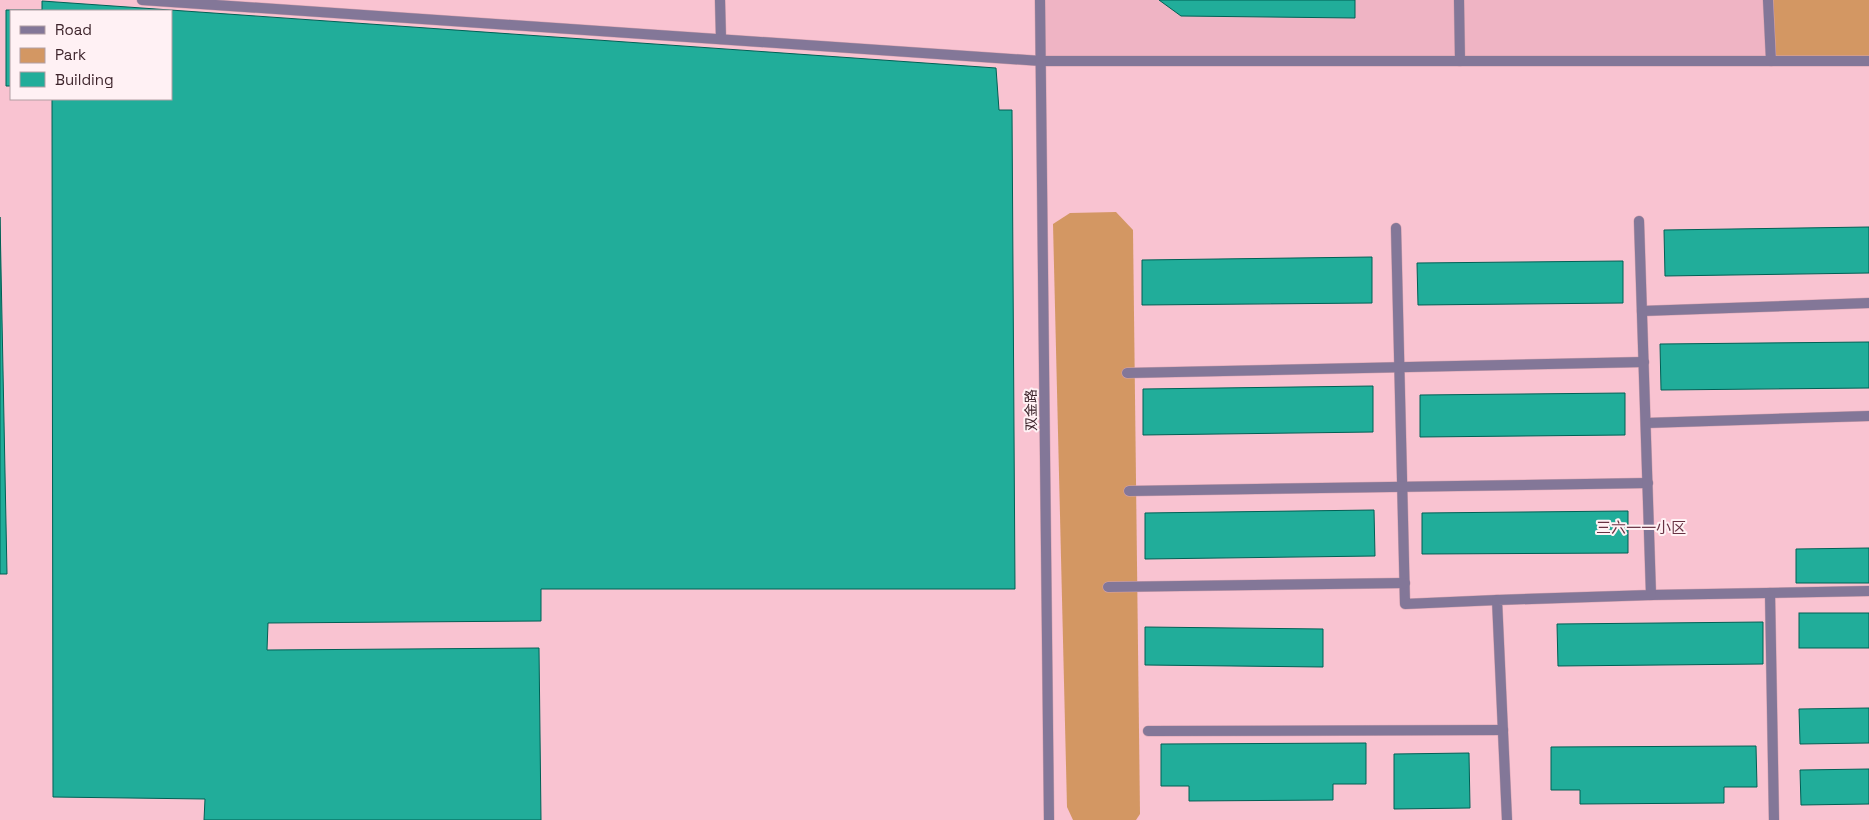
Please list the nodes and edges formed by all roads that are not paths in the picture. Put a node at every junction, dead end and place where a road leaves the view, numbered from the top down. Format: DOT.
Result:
graph roads {
  1 [pos="142,0"];
  2 [pos="720,0"];
  3 [pos="1040,0"];
  4 [pos="1459,0"];
  5 [pos="1768,0"];
  6 [pos="277,5"];
  7 [pos="721,40"];
  8 [pos="1041,61"];
  9 [pos="1460,61"];
  10 [pos="1771,61"];
  11 [pos="1869,62"];
  12 [pos="1640,221"];
  13 [pos="1396,228"];
  14 [pos="1869,303"];
  15 [pos="1642,311"];
  16 [pos="1644,362"];
  17 [pos="1399,367"];
  18 [pos="1127,373"];
  19 [pos="1869,416"];
  20 [pos="1646,423"];
  21 [pos="1648,483"];
  22 [pos="1402,486"];
  23 [pos="1129,491"];
  24 [pos="1405,583"];
  25 [pos="1108,587"];
  26 [pos="1869,591"];
  27 [pos="1770,593"];
  28 [pos="1651,595"];
  29 [pos="1497,600"];
  30 [pos="1503,730"];
  31 [pos="1148,731"];
  32 [pos="1049,820"];
  33 [pos="1507,820"];
  34 [pos="1774,820"];
  1 -- 6 [label="street"];
  2 -- 7 [label="street"];
  3 -- 8 [label="street, 双金路"];
  4 -- 9 [label="street"];
  5 -- 10 [label="street"];
  6 -- 7 [label="street"];
  7 -- 8 [label="street"];
  8 -- 9 [label="street"];
  8 -- 32 [label="street, 双金路"];
  9 -- 10 [label="street"];
  10 -- 11 [label="street"];
  12 -- 15 [label="street"];
  13 -- 17 [label="street"];
  14 -- 15 [label="street"];
  15 -- 16 [label="street"];
  16 -- 17 [label="street"];
  16 -- 20 [label="street"];
  17 -- 18 [label="street"];
  17 -- 22 [label="street"];
  19 -- 20 [label="street"];
  20 -- 21 [label="street"];
  21 -- 22 [label="street"];
  21 -- 28 [label="street"];
  22 -- 23 [label="street"];
  22 -- 24 [label="street"];
  24 -- 25 [label="street"];
  24 -- 29 [label="street"];
  26 -- 27 [label="street"];
  27 -- 28 [label="street"];
  27 -- 34 [label="street"];
  28 -- 29 [label="street"];
  29 -- 30 [label="street"];
  30 -- 31 [label="street"];
  30 -- 33 [label="street"];
}
